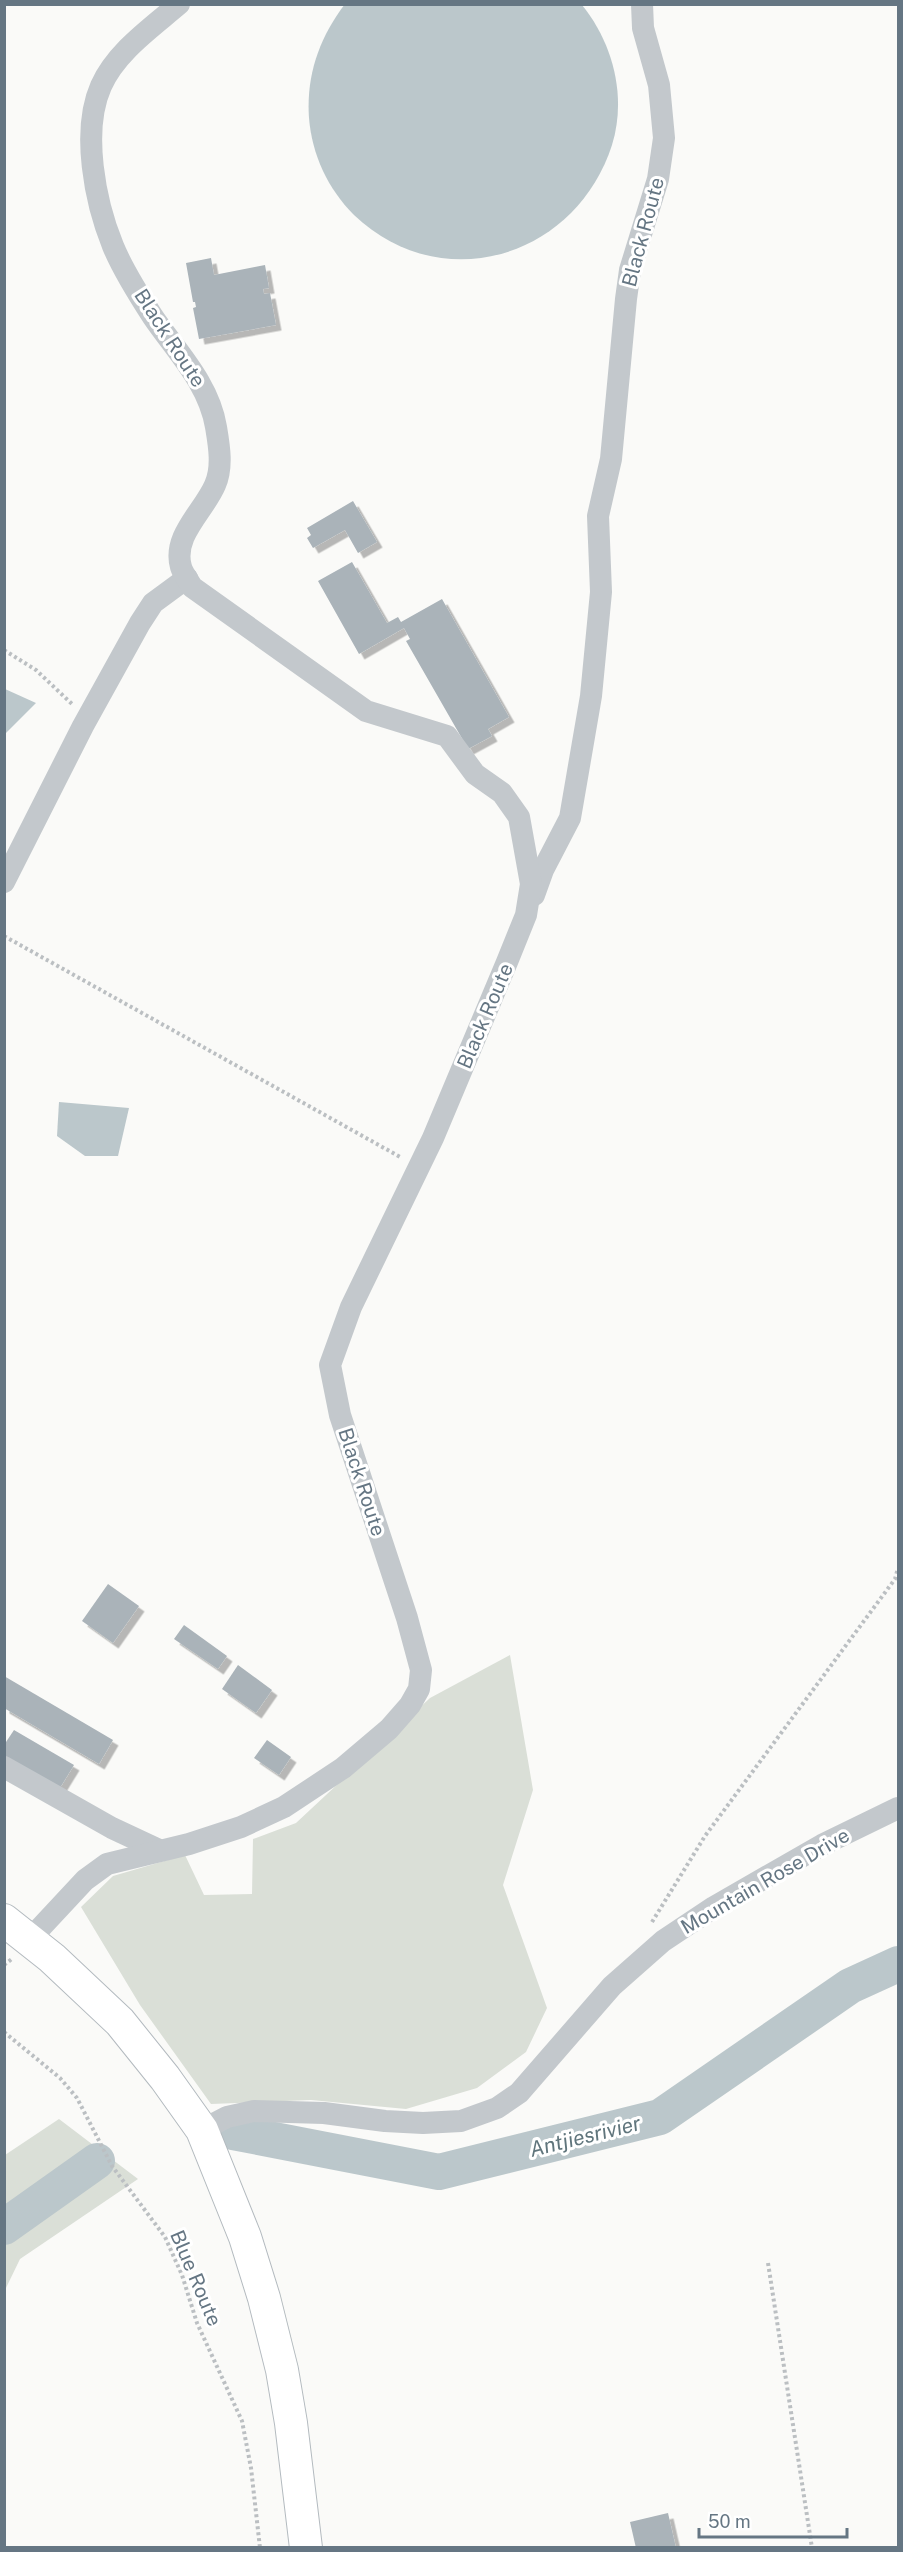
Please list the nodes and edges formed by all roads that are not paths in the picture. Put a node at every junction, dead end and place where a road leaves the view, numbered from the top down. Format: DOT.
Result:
graph roads {
  1 [pos="179,4"];
  2 [pos="642,4"];
  3 [pos="188,578"];
  4 [pos="4,882"];
  5 [pos="526,915"];
  6 [pos="4,1767"];
  7 [pos="898,1808"];
  8 [pos="159,1851"];
  9 [pos="4,1920"];
  10 [pos="30,1940"];
  11 [pos="202,2130"];
  12 [pos="306,2547"];
  1 -- 3 [label="street, Black Route"];
  2 -- 5 [label="street, Black Route"];
  3 -- 4 [label="street"];
  3 -- 5 [label="street, Black Route"];
  5 -- 8 [label="street, Black Route"];
  6 -- 8 [label="street"];
  7 -- 11 [label="street, Mountain Rose Drive"];
  8 -- 10 [label="street, Black Route"];
  9 -- 10 [label="main road"];
  10 -- 11 [label="main road"];
  11 -- 12 [label="main road"];
}
